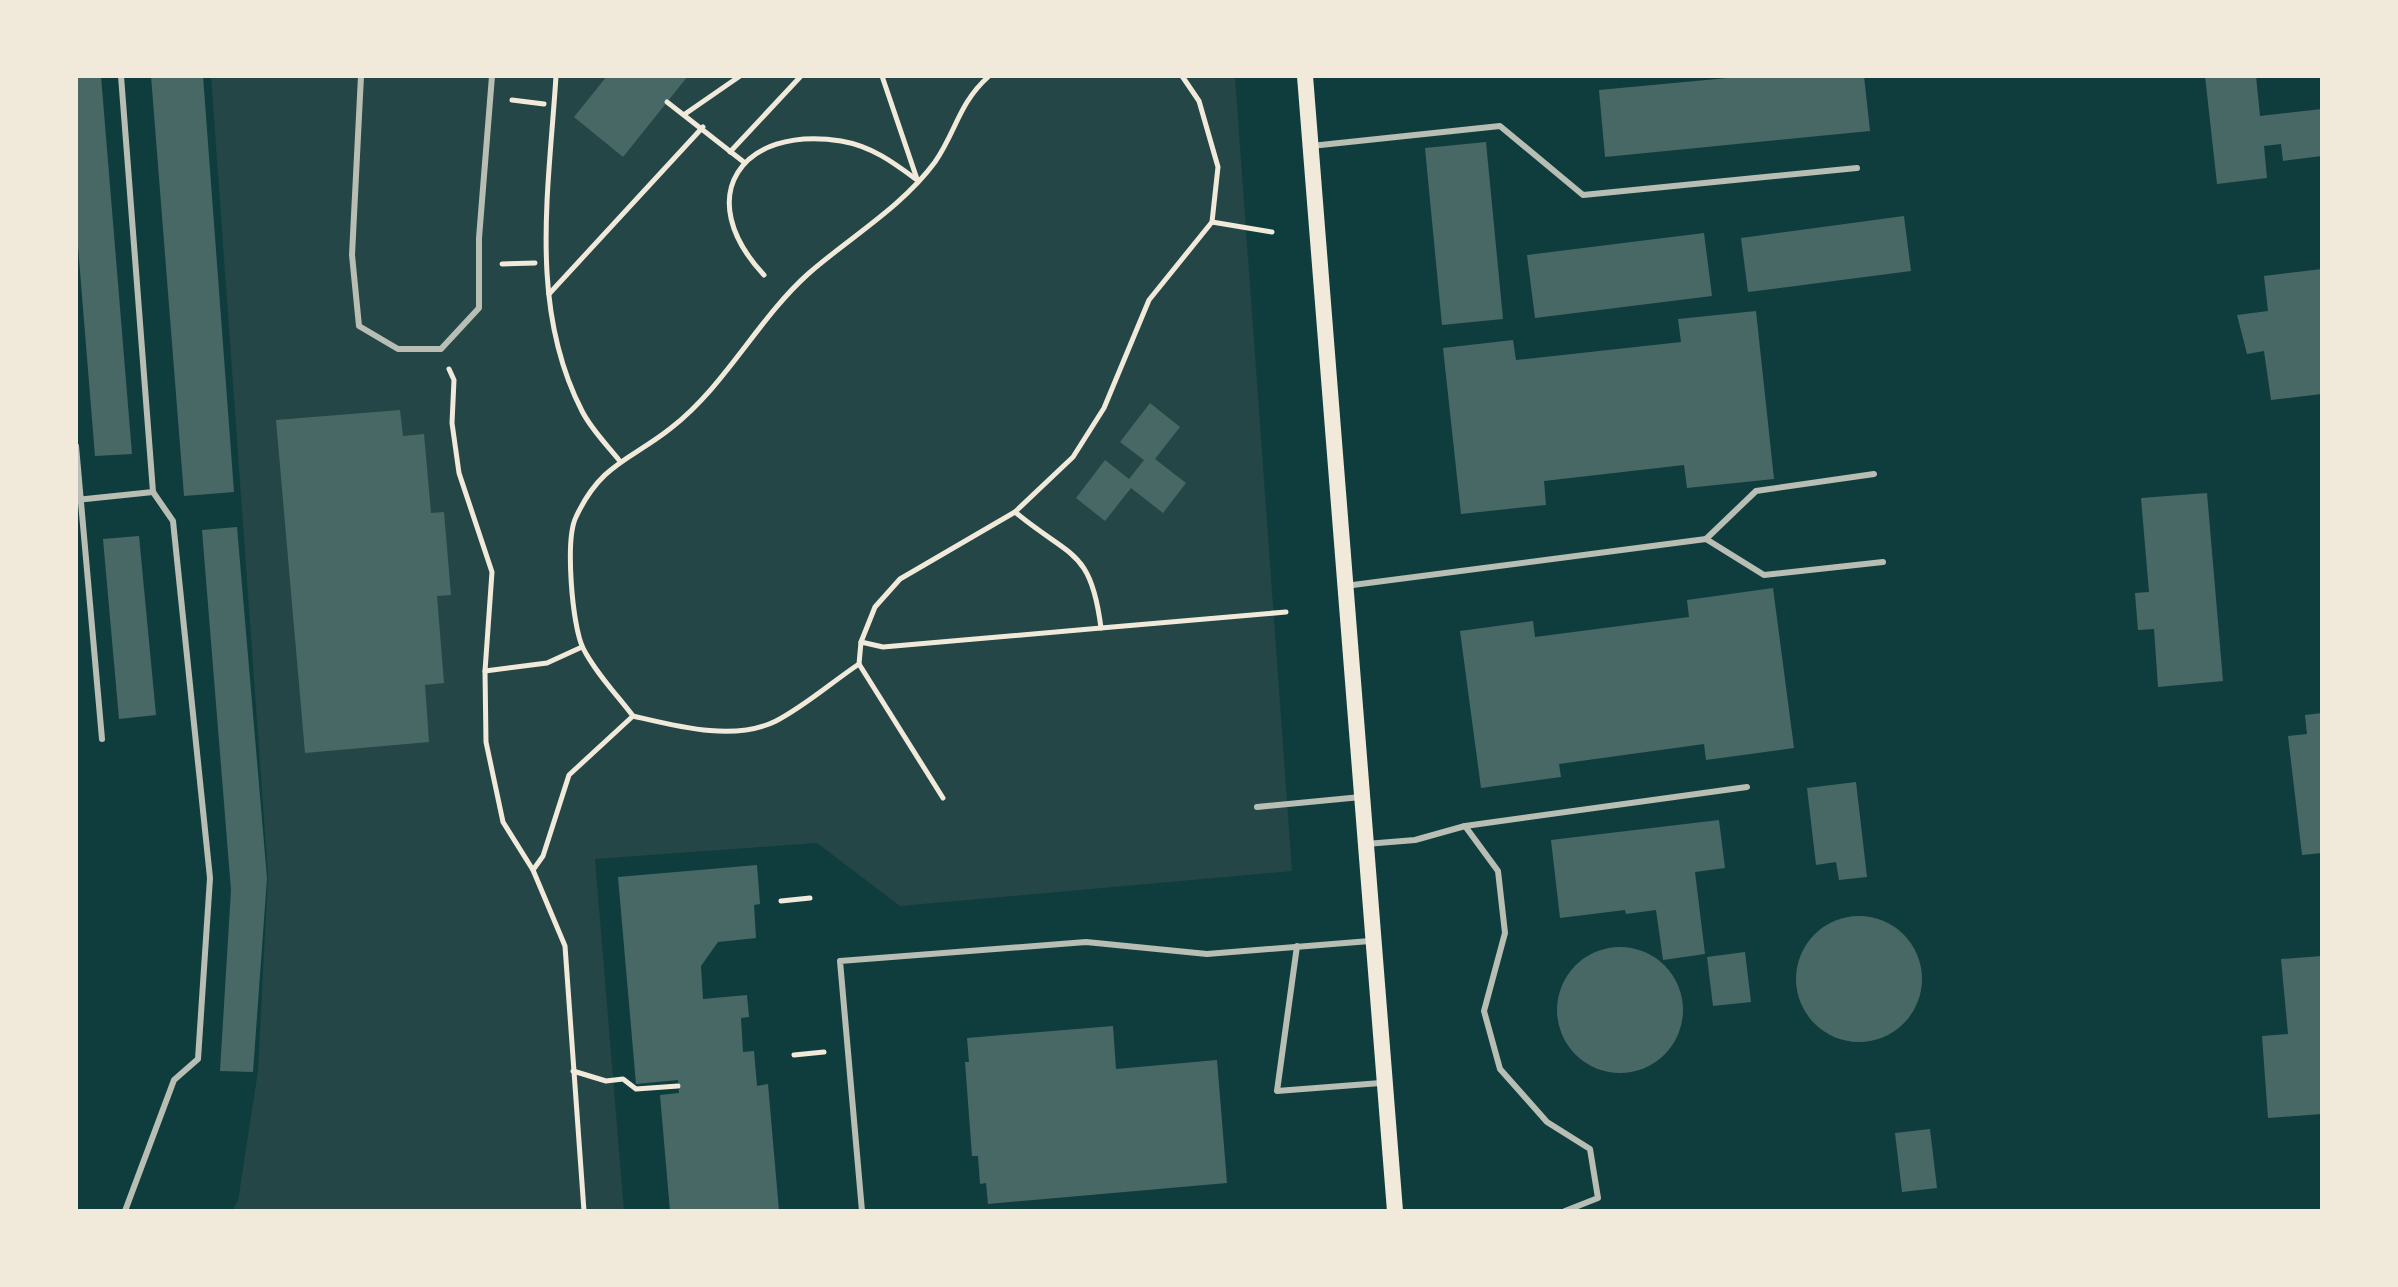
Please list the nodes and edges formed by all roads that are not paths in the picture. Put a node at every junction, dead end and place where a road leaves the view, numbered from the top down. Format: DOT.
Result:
graph roads {
  1 [pos="121,76"];
  2 [pos="361,76"];
  3 [pos="492,76"];
  4 [pos="1305,76"];
  5 [pos="1311,146"];
  6 [pos="1857,168"];
  7 [pos="76,446"];
  8 [pos="1874,474"];
  9 [pos="153,492"];
  10 [pos="78,499"];
  11 [pos="1706,539"];
  12 [pos="1883,562"];
  13 [pos="1345,586"];
  14 [pos="102,739"];
  15 [pos="1747,787"];
  16 [pos="1363,797"];
  17 [pos="1257,807"];
  18 [pos="1465,826"];
  19 [pos="1366,844"];
  20 [pos="1374,941"];
  21 [pos="1297,946"];
  22 [pos="1385,1083"];
  23 [pos="125,1211"];
  24 [pos="862,1211"];
  25 [pos="1395,1211"];
  26 [pos="1565,1211"];
  1 -- 9 [label="lane"];
  2 -- 3 [label="lane"];
  4 -- 5 [label="main road"];
  5 -- 6 [label="lane"];
  5 -- 13 [label="main road"];
  7 -- 10 [label="lane"];
  8 -- 11 [label="lane"];
  9 -- 10 [label="lane"];
  9 -- 23 [label="lane"];
  10 -- 14 [label="lane"];
  11 -- 12 [label="lane"];
  11 -- 13 [label="lane"];
  13 -- 16 [label="main road"];
  15 -- 18 [label="lane"];
  16 -- 17 [label="lane"];
  16 -- 19 [label="main road"];
  18 -- 19 [label="lane"];
  18 -- 26 [label="lane"];
  19 -- 20 [label="main road"];
  20 -- 21 [label="lane"];
  20 -- 22 [label="main road"];
  21 -- 22 [label="lane"];
  21 -- 24 [label="lane"];
  22 -- 25 [label="main road"];
}
